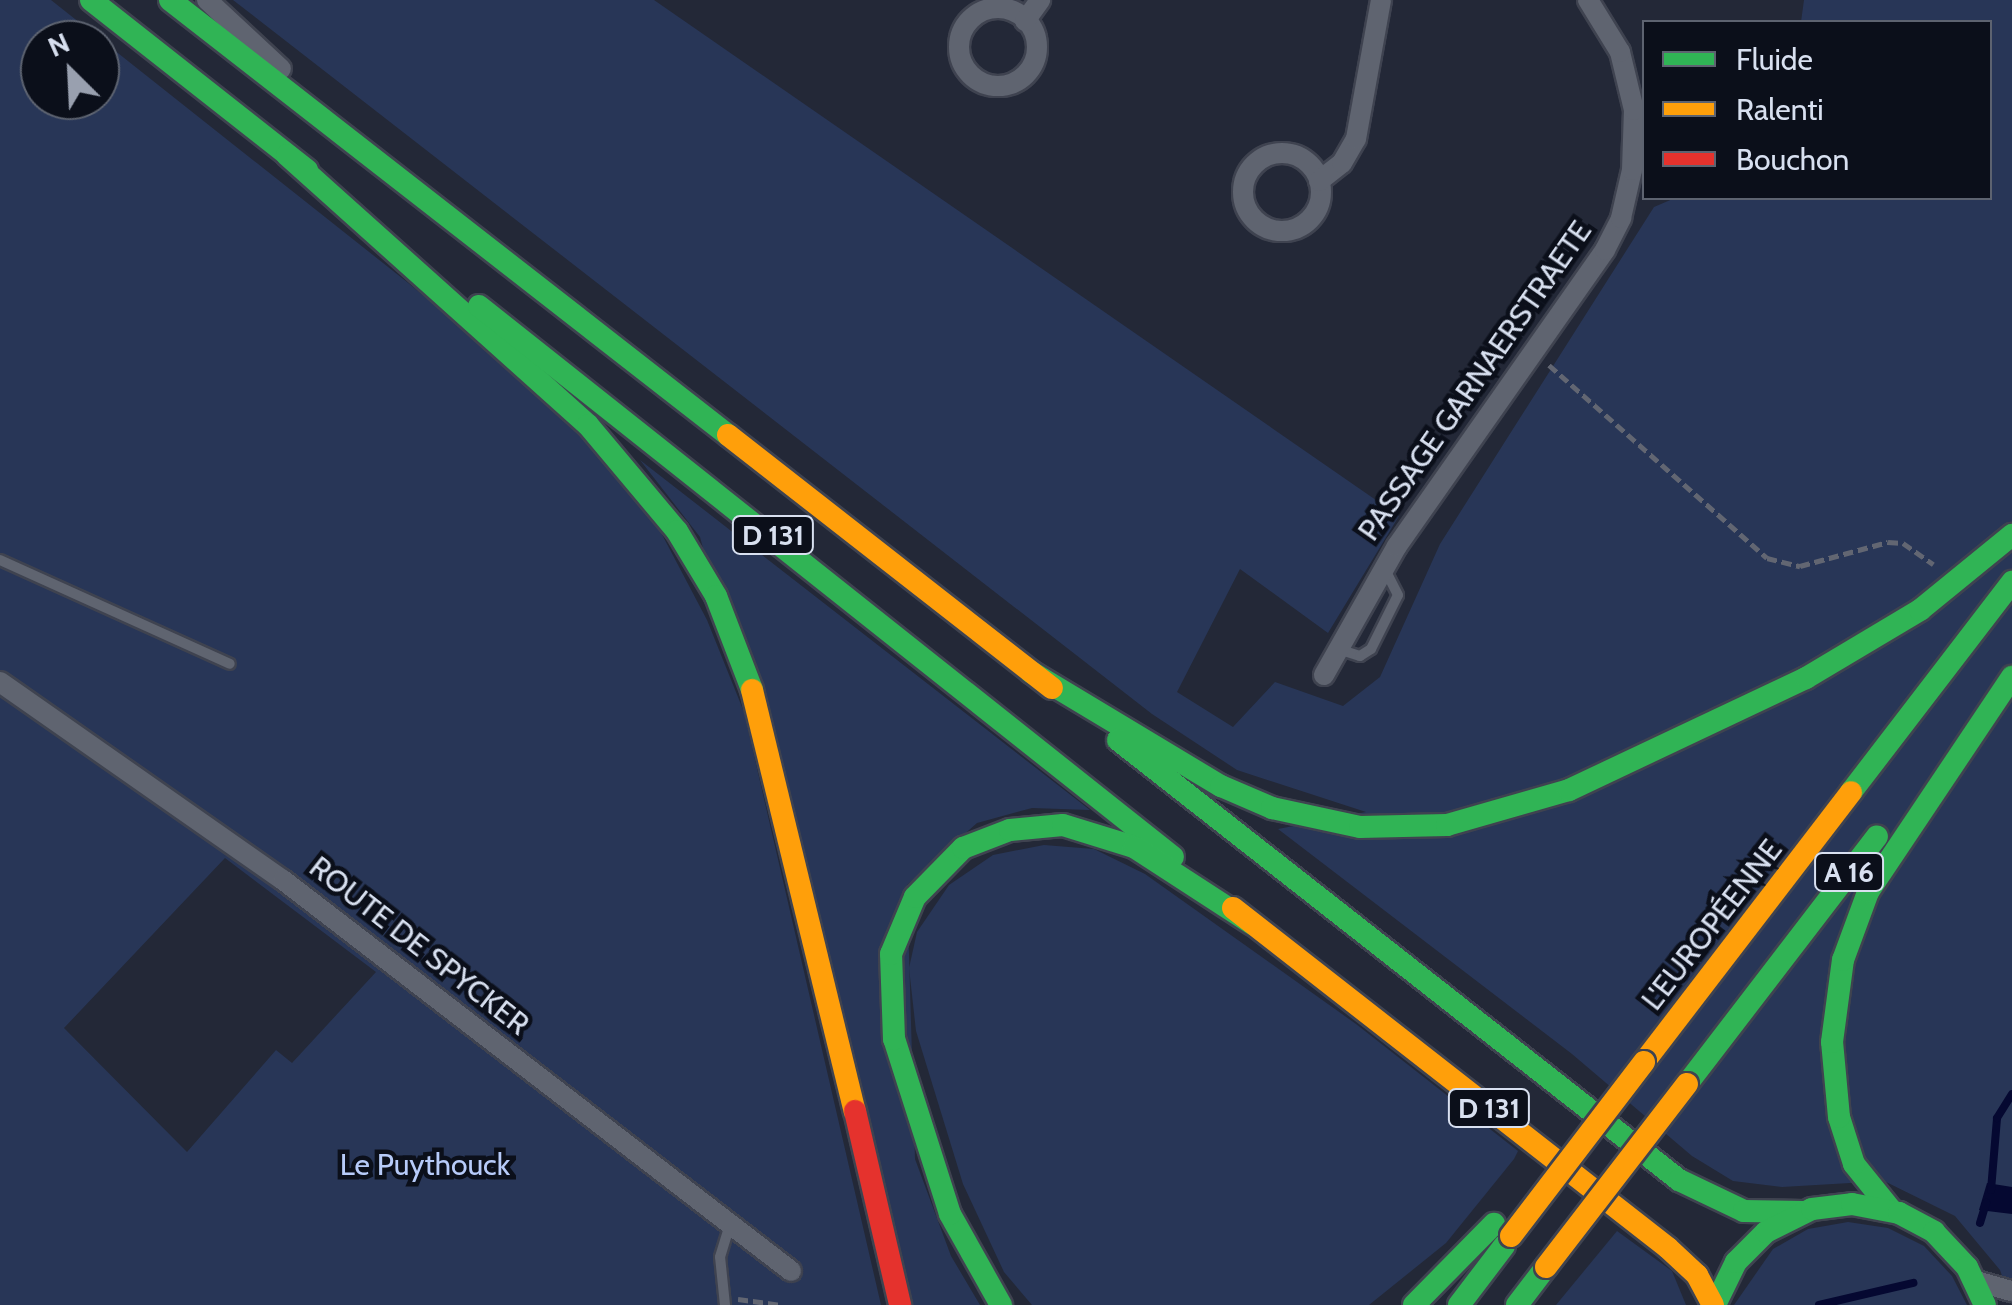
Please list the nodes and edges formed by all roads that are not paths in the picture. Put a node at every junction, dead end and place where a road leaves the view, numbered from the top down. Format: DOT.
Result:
graph roads {
  1 [pos="90,0"];
  2 [pos="170,0"];
  3 [pos="207,0"];
  4 [pos="1040,0"];
  5 [pos="1382,0"];
  6 [pos="1588,0"];
  7 [pos="1025,20"];
  8 [pos="360,148"];
  9 [pos="288,155"];
  10 [pos="1319,181"];
  11 [pos="2012,535"];
  12 [pos="0,560"];
  13 [pos="1384,568"];
  14 [pos="2012,582"];
  15 [pos="1338,649"];
  16 [pos="2012,660"];
  17 [pos="230,664"];
  18 [pos="1031,672"];
  19 [pos="1324,675"];
  20 [pos="2012,678"];
  21 [pos="0,682"];
  22 [pos="1251,923"];
  23 [pos="1892,1210"];
  24 [pos="1804,1212"];
  25 [pos="731,1224"];
  26 [pos="1503,1230"];
  27 [pos="791,1271"];
  28 [pos="1976,1281"];
  29 [pos="2012,1291"];
  30 [pos="725,1301"];
  31 [pos="900,1305"];
  32 [pos="1001,1305"];
  33 [pos="1414,1305"];
  34 [pos="1459,1305"];
  35 [pos="1517,1305"];
  36 [pos="1714,1305"];
  37 [pos="1985,1305"];
  1 -- 9 [label="main road, D 131"];
  2 -- 8 [label="main road, D 131"];
  3 -- 8 [label="street"];
  4 -- 7 [label="street"];
  5 -- 10 [label="street"];
  6 -- 13 [label="street, PASSAGE GARNAERSTRAETE"];
  8 -- 18 [label="main road, D 131"];
  9 -- 22 [label="main road, D 131"];
  9 -- 31 [label="main road"];
  11 -- 18 [label="main road"];
  12 -- 17 [label="lane"];
  13 -- 15 [label="street, PASSAGE GARNAERSTRAETE"];
  13 -- 15 [label="lane"];
  14 -- 26 [label="main road, L'EUROPÉENNE / A 16, bridge"];
  15 -- 19 [label="street, PASSAGE GARNAERSTRAETE"];
  16 -- 35 [label="main road, A 16, bridge"];
  18 -- 24 [label="main road, D 131"];
  20 -- 23 [label="main road"];
  21 -- 25 [label="street, ROUTE DE SPYCKER"];
  22 -- 32 [label="main road"];
  22 -- 36 [label="main road, D 131"];
  23 -- 24 [label="main road"];
  23 -- 28 [label="main road"];
  24 -- 36 [label="main road"];
  25 -- 27 [label="street, ROUTE DE SPYCKER"];
  25 -- 30 [label="lane"];
  26 -- 33 [label="main road"];
  26 -- 34 [label="main road, L'EUROPÉENNE / A 16"];
  28 -- 29 [label="street"];
  28 -- 37 [label="main road"];
}
